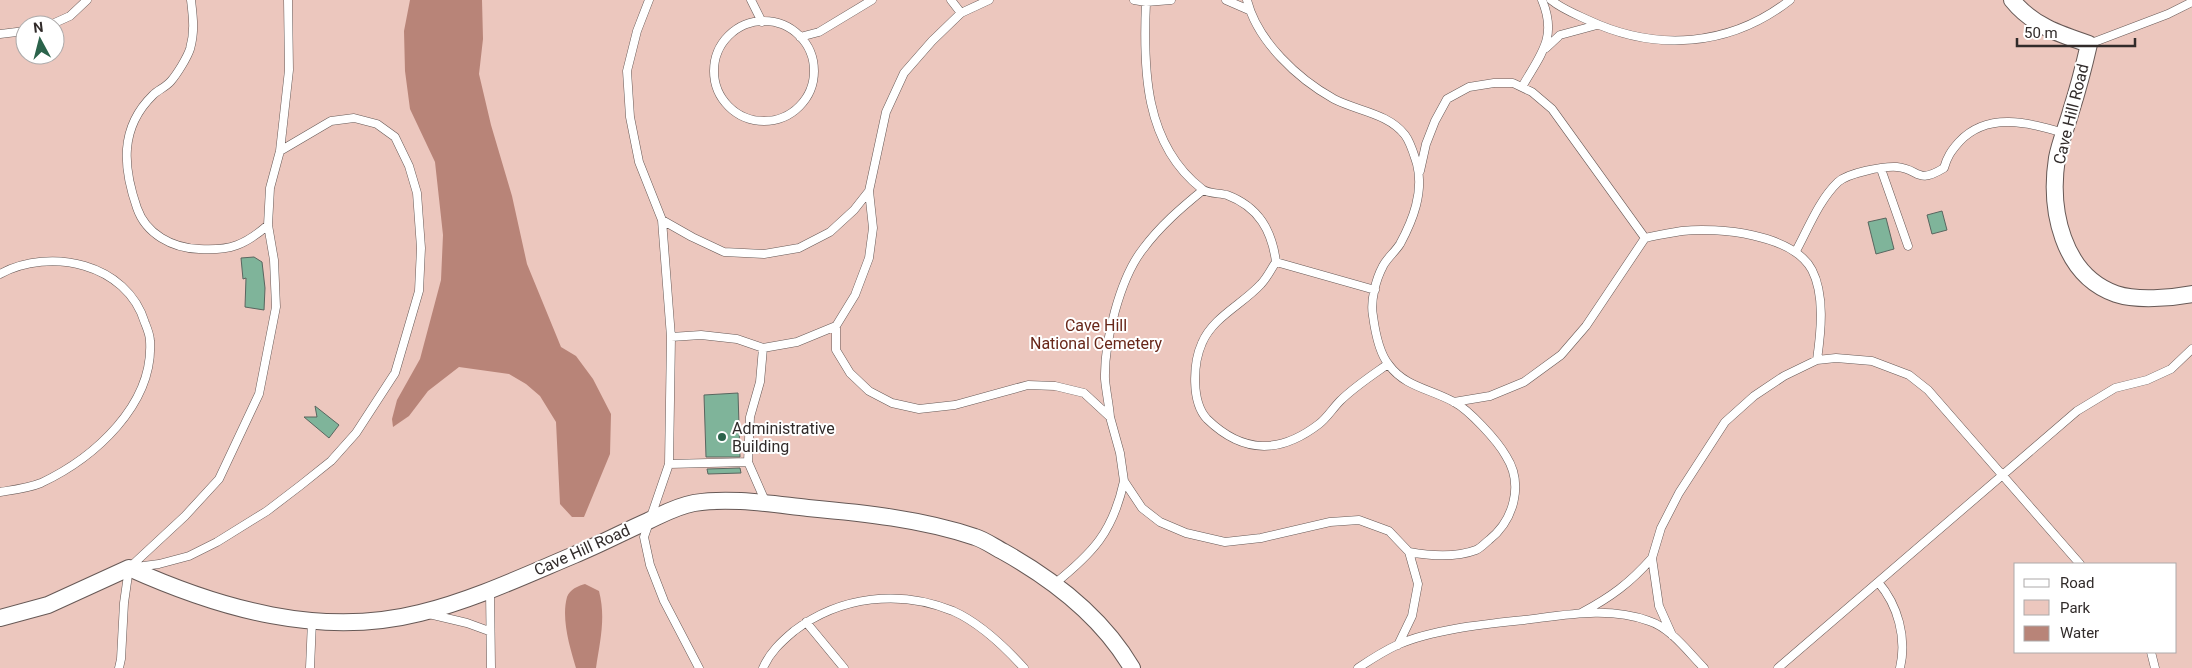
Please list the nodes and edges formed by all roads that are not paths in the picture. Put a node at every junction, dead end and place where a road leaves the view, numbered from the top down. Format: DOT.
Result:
graph roads {
  1 [pos="87,0"];
  2 [pos="191,0"];
  3 [pos="288,0"];
  4 [pos="649,0"];
  5 [pos="751,0"];
  6 [pos="872,0"];
  7 [pos="951,0"];
  8 [pos="989,0"];
  9 [pos="1134,0"];
  10 [pos="1171,0"];
  11 [pos="1226,0"];
  12 [pos="1247,0"];
  13 [pos="1542,0"];
  14 [pos="1550,0"];
  15 [pos="1790,0"];
  16 [pos="2012,0"];
  17 [pos="1146,2"];
  18 [pos="2192,2"];
  19 [pos="1249,10"];
  20 [pos="961,13"];
  21 [pos="65,18"];
  22 [pos="762,22"];
  23 [pos="1598,25"];
  24 [pos="15,33"];
  25 [pos="0,34"];
  26 [pos="800,36"];
  27 [pos="2089,44"];
  28 [pos="1546,48"];
  29 [pos="1522,87"];
  30 [pos="2064,133"];
  31 [pos="280,151"];
  32 [pos="1881,169"];
  33 [pos="1420,175"];
  34 [pos="1203,190"];
  35 [pos="869,191"];
  36 [pos="662,220"];
  37 [pos="268,225"];
  38 [pos="1645,238"];
  39 [pos="1908,246"];
  40 [pos="1796,251"];
  41 [pos="1276,262"];
  42 [pos="0,274"];
  43 [pos="1375,290"];
  44 [pos="2192,294"];
  45 [pos="836,326"];
  46 [pos="671,337"];
  47 [pos="763,348"];
  48 [pos="2192,349"];
  49 [pos="1817,360"];
  50 [pos="1388,364"];
  51 [pos="1454,402"];
  52 [pos="1110,417"];
  53 [pos="748,462"];
  54 [pos="670,464"];
  55 [pos="2003,474"];
  56 [pos="1124,481"];
  57 [pos="0,492"];
  58 [pos="766,503"];
  59 [pos="648,520"];
  60 [pos="1409,552"];
  61 [pos="1652,558"];
  62 [pos="2079,563"];
  63 [pos="129,568"];
  64 [pos="1878,582"];
  65 [pos="1053,585"];
  66 [pos="490,590"];
  67 [pos="421,613"];
  68 [pos="1580,613"];
  69 [pos="0,618"];
  70 [pos="312,622"];
  71 [pos="806,622"];
  72 [pos="489,631"];
  73 [pos="1672,635"];
  74 [pos="1398,645"];
  75 [pos="2151,653"];
  76 [pos="119,668"];
  77 [pos="310,668"];
  78 [pos="491,668"];
  79 [pos="699,668"];
  80 [pos="763,668"];
  81 [pos="844,668"];
  82 [pos="1024,668"];
  83 [pos="1132,668"];
  84 [pos="1358,668"];
  85 [pos="1704,668"];
  86 [pos="1778,668"];
  87 [pos="1900,668"];
  88 [pos="2155,668"];
  1 -- 21 [label="lane"];
  2 -- 37 [label="lane"];
  3 -- 31 [label="lane"];
  4 -- 36 [label="lane"];
  5 -- 22 [label="lane"];
  6 -- 26 [label="lane"];
  7 -- 20 [label="lane"];
  8 -- 20 [label="lane"];
  9 -- 17 [label="lane"];
  10 -- 17 [label="lane"];
  11 -- 19 [label="lane"];
  12 -- 19 [label="lane"];
  13 -- 28 [label="lane"];
  14 -- 23 [label="lane"];
  15 -- 23 [label="lane"];
  16 -- 27 [label="street, Cave Hill Road"];
  17 -- 34 [label="lane"];
  18 -- 27 [label="lane"];
  19 -- 33 [label="lane"];
  20 -- 35 [label="lane"];
  22 -- 26 [label="lane"];
  22 -- 26 [label="lane"];
  23 -- 28 [label="lane"];
  24 -- 25 [label="lane"];
  27 -- 30 [label="street, Cave Hill Road"];
  28 -- 29 [label="lane"];
  29 -- 33 [label="lane"];
  29 -- 38 [label="lane"];
  30 -- 32 [label="lane"];
  30 -- 44 [label="street, Cave Hill Road"];
  31 -- 37 [label="lane"];
  31 -- 63 [label="lane"];
  32 -- 39 [label="lane"];
  32 -- 40 [label="lane"];
  33 -- 43 [label="lane"];
  34 -- 41 [label="lane"];
  34 -- 52 [label="lane"];
  35 -- 36 [label="lane"];
  35 -- 45 [label="lane"];
  36 -- 46 [label="lane"];
  37 -- 63 [label="lane"];
  38 -- 40 [label="lane"];
  38 -- 51 [label="lane"];
  40 -- 49 [label="lane"];
  41 -- 43 [label="lane"];
  41 -- 50 [label="lane"];
  42 -- 57 [label="lane"];
  43 -- 50 [label="lane"];
  45 -- 47 [label="lane"];
  45 -- 52 [label="lane"];
  46 -- 47 [label="lane"];
  46 -- 54 [label="lane"];
  47 -- 53 [label="lane"];
  48 -- 55 [label="lane"];
  49 -- 55 [label="lane"];
  49 -- 61 [label="lane"];
  50 -- 51 [label="lane"];
  51 -- 60 [label="lane"];
  52 -- 56 [label="lane"];
  53 -- 54 [label="lane"];
  53 -- 58 [label="lane"];
  54 -- 59 [label="lane"];
  55 -- 62 [label="lane"];
  55 -- 64 [label="lane"];
  56 -- 60 [label="lane"];
  56 -- 65 [label="lane"];
  58 -- 59 [label="street, Cave Hill Road"];
  58 -- 65 [label="street, Cave Hill Road"];
  59 -- 66 [label="street, Cave Hill Road"];
  59 -- 79 [label="lane"];
  60 -- 74 [label="lane"];
  61 -- 68 [label="lane"];
  61 -- 73 [label="lane"];
  63 -- 69 [label="street"];
  63 -- 70 [label="street, Cave Hill Road"];
  63 -- 76 [label="lane"];
  64 -- 86 [label="lane"];
  64 -- 87 [label="lane"];
  65 -- 83 [label="street, Cave Hill Road"];
  66 -- 67 [label="street, Cave Hill Road"];
  66 -- 72 [label="lane"];
  67 -- 70 [label="street, Cave Hill Road"];
  67 -- 72 [label="lane"];
  68 -- 73 [label="lane"];
  68 -- 74 [label="lane"];
  70 -- 77 [label="lane"];
  71 -- 80 [label="lane"];
  71 -- 81 [label="lane"];
  71 -- 82 [label="lane"];
  72 -- 78 [label="lane"];
  73 -- 85 [label="lane"];
  74 -- 84 [label="lane"];
  75 -- 88 [label="lane"];
}
